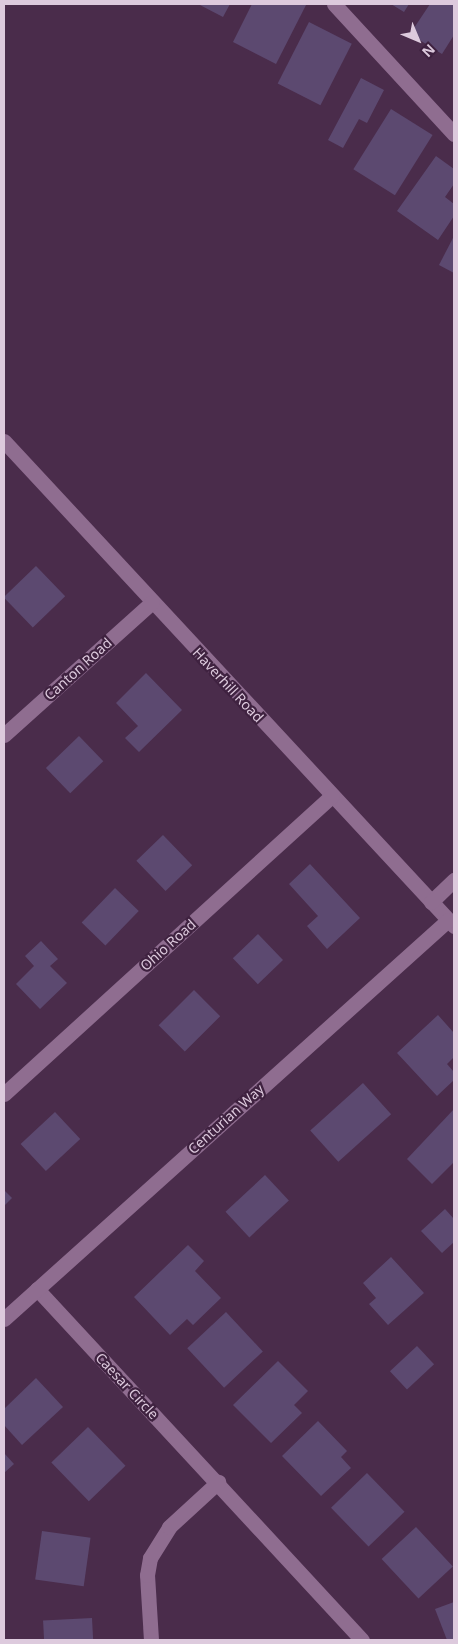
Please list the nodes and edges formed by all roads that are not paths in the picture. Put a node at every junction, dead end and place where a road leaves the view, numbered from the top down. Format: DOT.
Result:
graph roads {
  1 [pos="334,4"];
  2 [pos="454,134"];
  3 [pos="4,441"];
  4 [pos="151,603"];
  5 [pos="4,735"];
  6 [pos="332,796"];
  7 [pos="454,880"];
  8 [pos="431,902"];
  9 [pos="451,923"];
  10 [pos="4,1094"];
  11 [pos="37,1289"];
  12 [pos="4,1319"];
  13 [pos="218,1482"];
  14 [pos="151,1640"];
  15 [pos="362,1640"];
  1 -- 2 [label="street"];
  3 -- 4 [label="street, Haverhill Road"];
  4 -- 5 [label="street, Canton Road"];
  4 -- 6 [label="street, Haverhill Road"];
  6 -- 8 [label="street, Haverhill Road"];
  6 -- 10 [label="street, Ohio Road"];
  7 -- 8 [label="street"];
  8 -- 9 [label="street, Haverhill Road"];
  9 -- 11 [label="street, Centurian Way"];
  11 -- 12 [label="street, Centurian Way"];
  11 -- 13 [label="street, Caesar Circle"];
  13 -- 14 [label="street"];
  13 -- 15 [label="street, Caesar Circle"];
}
